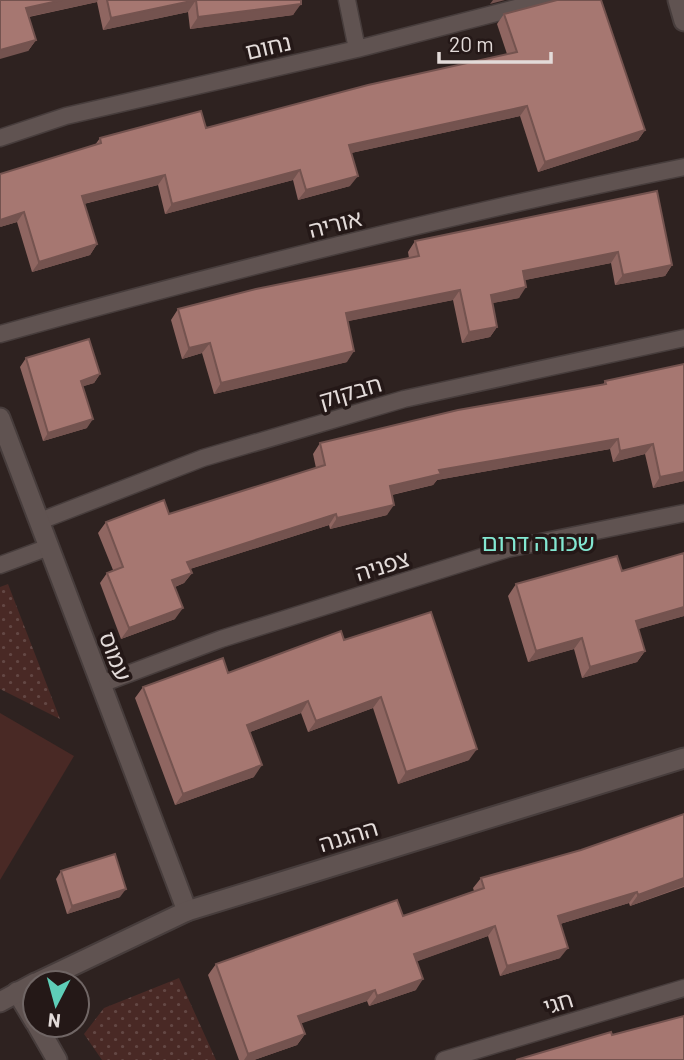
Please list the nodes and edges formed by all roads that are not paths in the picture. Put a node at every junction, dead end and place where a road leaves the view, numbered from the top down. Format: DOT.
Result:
graph roads {
  1 [pos="347,0"];
  2 [pos="547,0"];
  3 [pos="678,0"];
  4 [pos="684,21"];
  5 [pos="357,49"];
  6 [pos="0,138"];
  7 [pos="684,167"];
  8 [pos="0,334"];
  9 [pos="684,338"];
  10 [pos="0,418"];
  11 [pos="684,513"];
  12 [pos="40,521"];
  13 [pos="49,547"];
  14 [pos="0,565"];
  15 [pos="101,684"];
  16 [pos="684,758"];
  17 [pos="187,911"];
  18 [pos="65,969"];
  19 [pos="684,988"];
  20 [pos="8,997"];
  21 [pos="21,1010"];
  22 [pos="45,1039"];
  23 [pos="57,1060"];
  24 [pos="444,1060"];
  1 -- 5 [label="lane"];
  2 -- 5 [label="lane, נחום"];
  3 -- 4 [label="street"];
  5 -- 6 [label="lane, נחום"];
  7 -- 8 [label="lane, אוריה"];
  9 -- 12 [label="lane, חבקוק"];
  10 -- 12 [label="street, עמוס"];
  11 -- 15 [label="lane, צפניה"];
  12 -- 13 [label="street, עמוס"];
  13 -- 14 [label="lane"];
  13 -- 15 [label="street, עמוס"];
  15 -- 17 [label="street, עמוס"];
  16 -- 17 [label="street, ההגנה"];
  17 -- 18 [label="street, ההגנה"];
  19 -- 24 [label="lane, חגי"];
  20 -- 21 [label="street"];
  22 -- 23 [label="street"];
}
